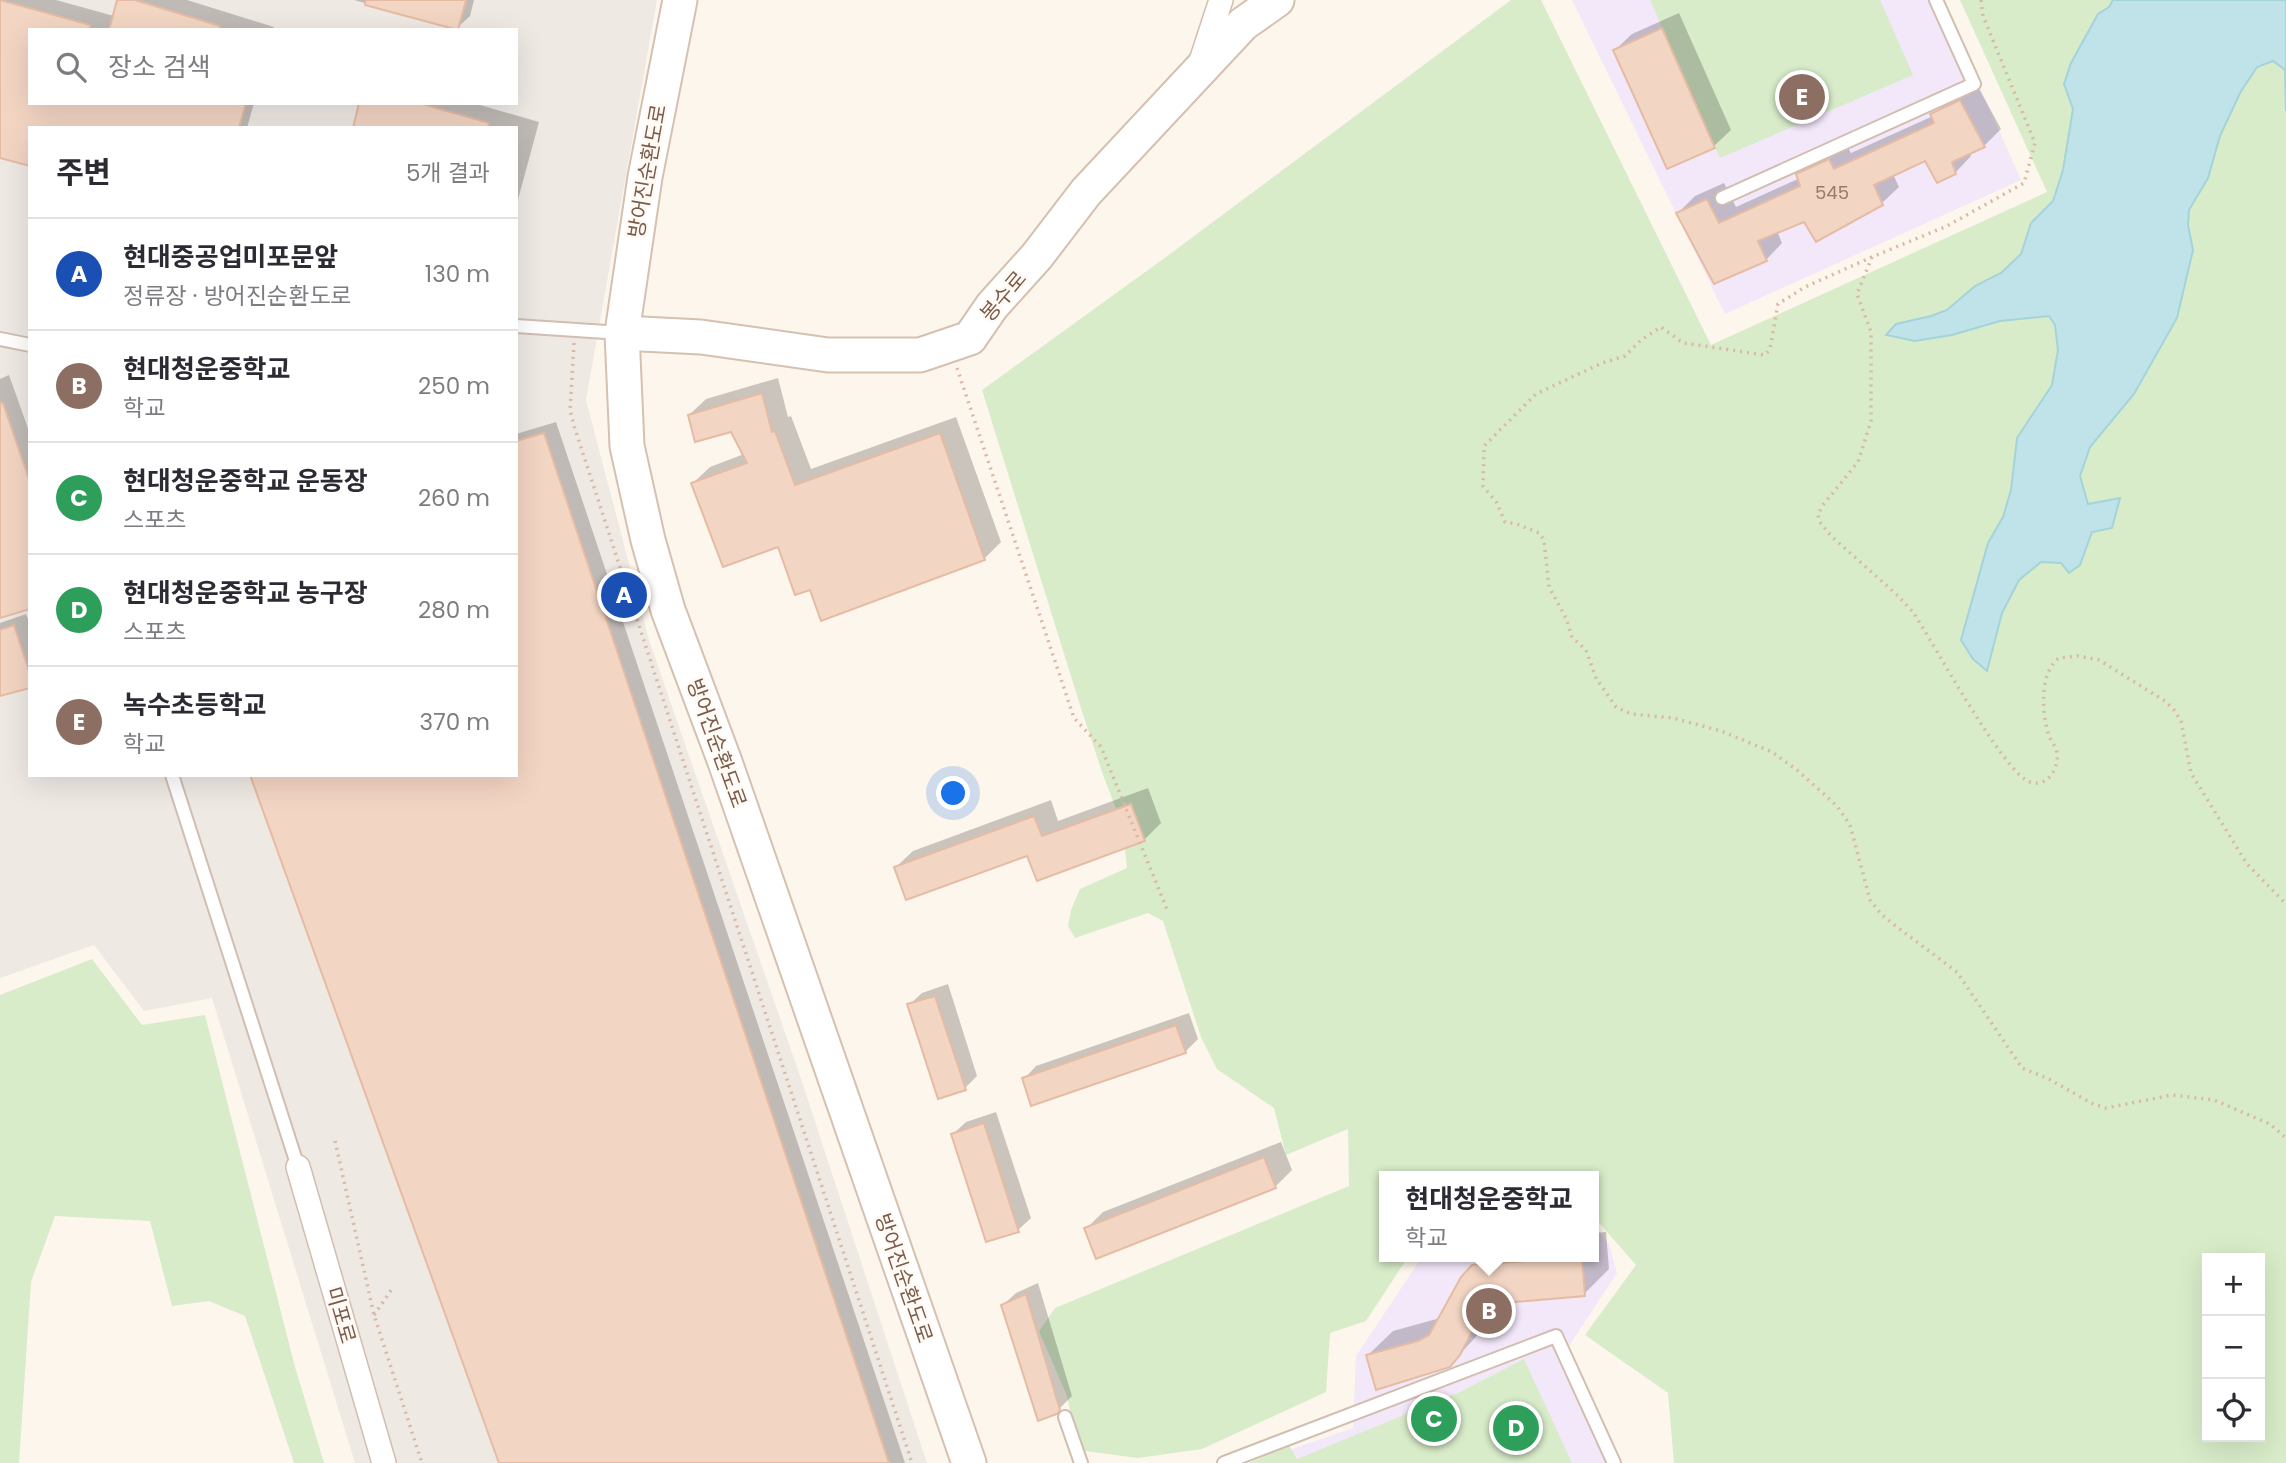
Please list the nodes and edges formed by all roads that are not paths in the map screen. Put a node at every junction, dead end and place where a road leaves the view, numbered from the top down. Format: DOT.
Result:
graph roads {
  1 [pos="680,0"];
  2 [pos="1221,0"];
  3 [pos="1277,0"];
  4 [pos="1936,0"];
  5 [pos="1198,71"];
  6 [pos="1722,198"];
  7 [pos="518,326"];
  8 [pos="622,333"];
  9 [pos="0,339"];
  10 [pos="28,345"];
  11 [pos="173,777"];
  12 [pos="299,1167"];
  13 [pos="1065,1416"];
  14 [pos="384,1463"];
  15 [pos="969,1463"];
  16 [pos="1081,1463"];
  17 [pos="1224,1463"];
  18 [pos="1614,1463"];
  1 -- 8 [label="main road, 방어진순환도로"];
  2 -- 5 [label="street"];
  3 -- 5 [label="main road, 봉수로"];
  4 -- 6 [label="lane"];
  5 -- 8 [label="main road, 봉수로"];
  7 -- 8 [label="lane"];
  8 -- 15 [label="main road, 방어진순환도로"];
  9 -- 10 [label="lane"];
  11 -- 12 [label="lane"];
  12 -- 14 [label="street, 미포로"];
  13 -- 16 [label="lane"];
  17 -- 18 [label="lane"];
}
